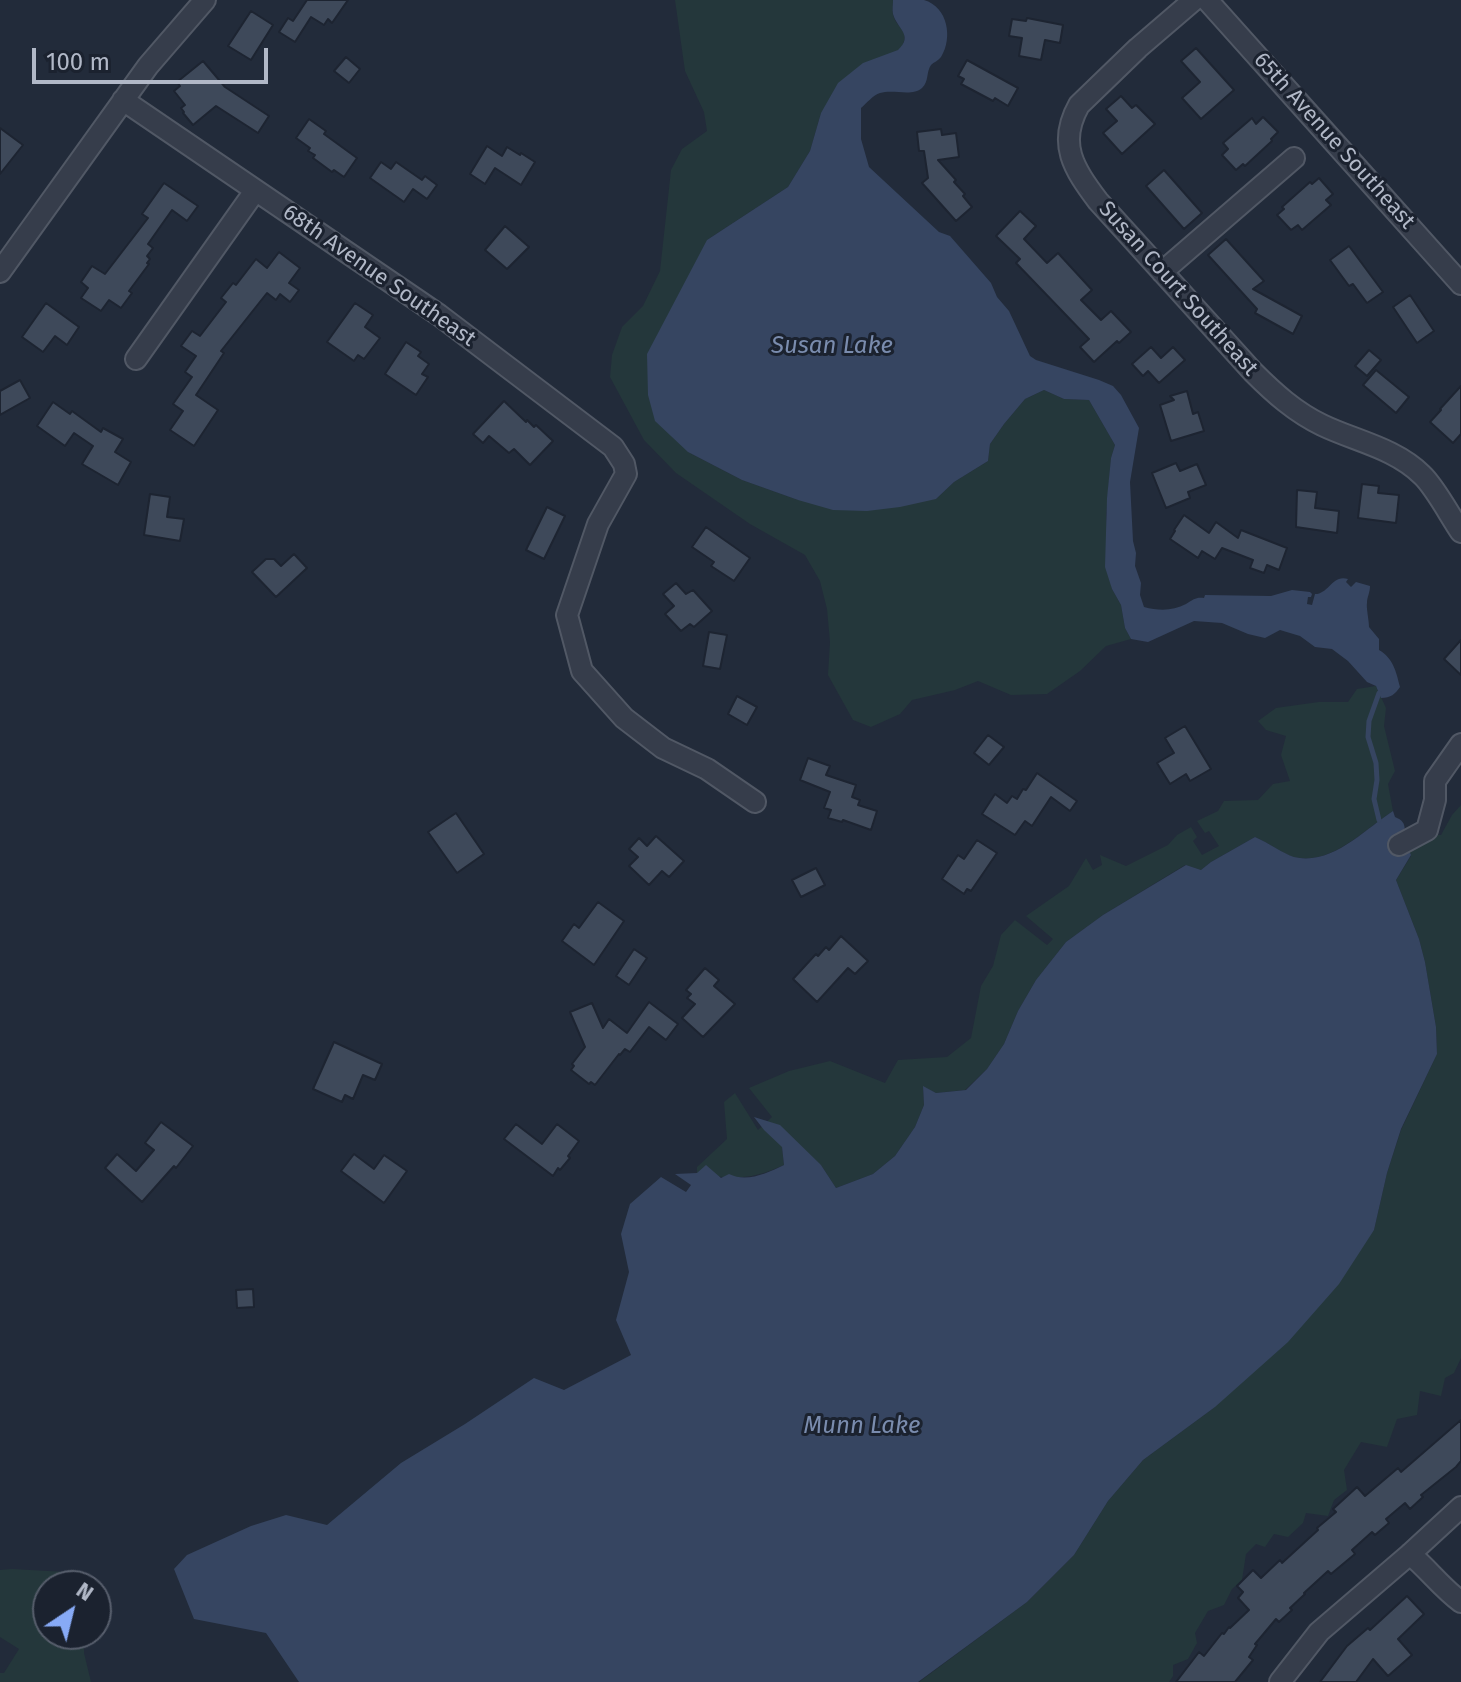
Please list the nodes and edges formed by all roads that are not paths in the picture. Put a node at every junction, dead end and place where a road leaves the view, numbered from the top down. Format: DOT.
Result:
graph roads {
  1 [pos="205,0"];
  2 [pos="1194,0"];
  3 [pos="1207,0"];
  4 [pos="123,100"];
  5 [pos="1294,158"];
  6 [pos="255,191"];
  7 [pos="0,272"];
  8 [pos="1162,272"];
  9 [pos="1461,284"];
  10 [pos="136,359"];
  11 [pos="1461,532"];
  12 [pos="1461,744"];
  13 [pos="755,802"];
  14 [pos="1399,845"];
  15 [pos="1461,1507"];
  16 [pos="1410,1554"];
  17 [pos="1461,1602"];
  18 [pos="1280,1682"];
  1 -- 4 [label="street"];
  2 -- 8 [label="street, Susan Court Southeast"];
  3 -- 9 [label="street, 65th Avenue Southeast"];
  4 -- 6 [label="street, 68th Avenue Southeast"];
  4 -- 7 [label="street"];
  5 -- 8 [label="street"];
  6 -- 10 [label="street"];
  6 -- 13 [label="street, 68th Avenue Southeast"];
  8 -- 11 [label="street, Susan Court Southeast"];
  12 -- 14 [label="street"];
  15 -- 16 [label="street"];
  16 -- 17 [label="street"];
  16 -- 18 [label="street"];
}
